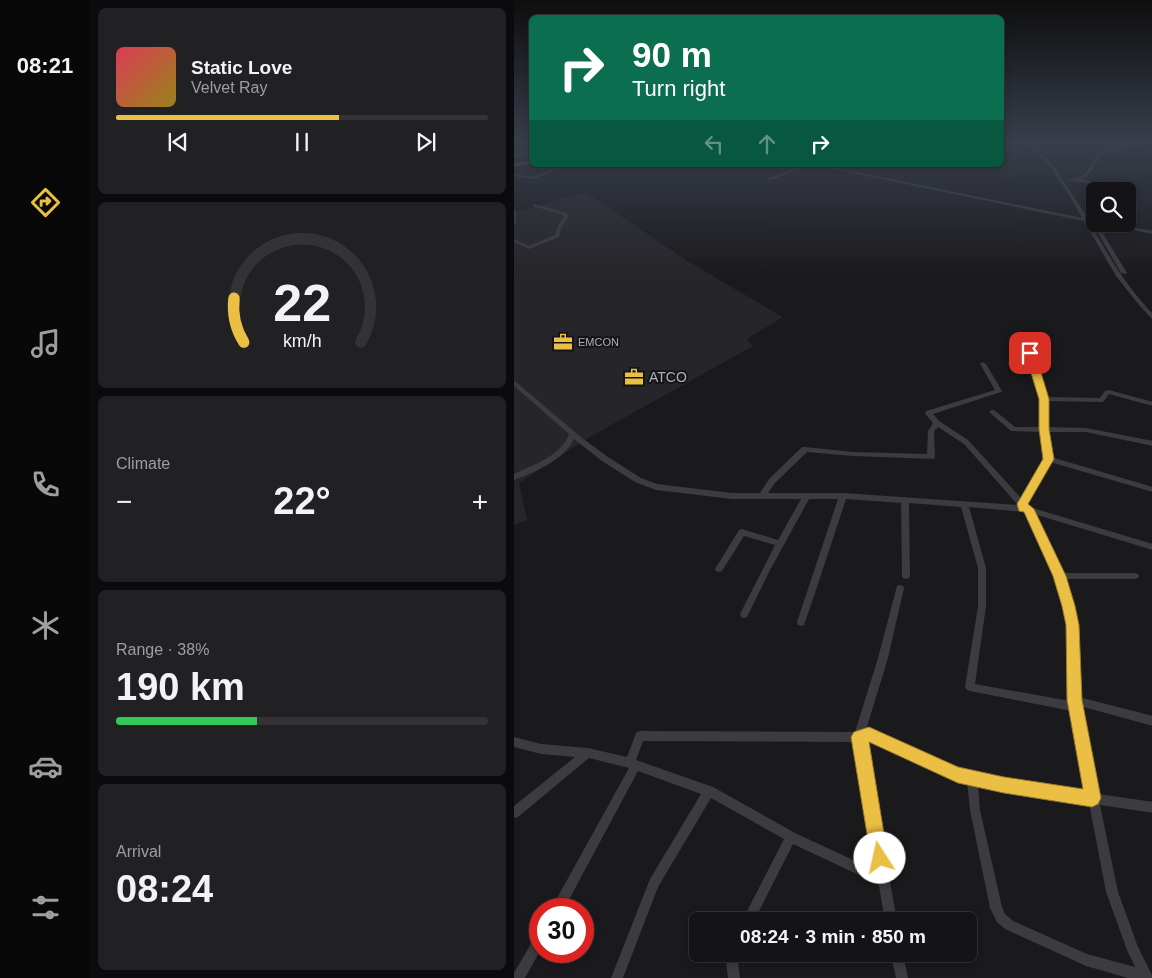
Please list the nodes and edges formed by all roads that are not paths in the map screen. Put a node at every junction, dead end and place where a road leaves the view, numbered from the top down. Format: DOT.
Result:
graph roads {
  1 [pos="927,188"];
  2 [pos="1071,189"];
  3 [pos="535,206"];
  4 [pos="514,210"];
  5 [pos="1086,210"];
  6 [pos="1086,220"];
  7 [pos="514,223"];
  8 [pos="1136,230"];
  9 [pos="1093,232"];
  10 [pos="1101,232"];
  11 [pos="1152,233"];
  12 [pos="514,240"];
  13 [pos="1152,311"];
  14 [pos="1152,318"];
  15 [pos="1028,340"];
  16 [pos="983,364"];
  17 [pos="1010,364"];
  18 [pos="1032,365"];
  19 [pos="514,383"];
  20 [pos="1044,399"];
  21 [pos="1152,404"];
  22 [pos="992,412"];
  23 [pos="937,423"];
  24 [pos="1044,429"];
  25 [pos="573,433"];
  26 [pos="1152,444"];
  27 [pos="1048,459"];
  28 [pos="514,478"];
  29 [pos="1152,490"];
  30 [pos="763,496"];
  31 [pos="843,496"];
  32 [pos="806,497"];
  33 [pos="905,501"];
  34 [pos="964,504"];
  35 [pos="1025,507"];
  36 [pos="781,544"];
  37 [pos="1152,546"];
  38 [pos="719,569"];
  39 [pos="906,576"];
  40 [pos="1060,576"];
  41 [pos="1135,576"];
  42 [pos="900,588"];
  43 [pos="744,614"];
  44 [pos="801,622"];
  45 [pos="1075,704"];
  46 [pos="1152,721"];
  47 [pos="859,737"];
  48 [pos="514,742"];
  49 [pos="588,753"];
  50 [pos="633,764"];
  51 [pos="972,777"];
  52 [pos="709,791"];
  53 [pos="1092,798"];
  54 [pos="1152,808"];
  55 [pos="514,813"];
  56 [pos="791,837"];
  57 [pos="883,875"];
  58 [pos="563,898"];
  59 [pos="753,912"];
  60 [pos="889,912"];
  61 [pos="529,955"];
  62 [pos="732,962"];
  63 [pos="899,962"];
  64 [pos="517,973"];
  65 [pos="1147,977"];
  66 [pos="618,978"];
  67 [pos="734,978"];
  68 [pos="902,978"];
  1 -- 6 [label="street"];
  2 -- 5 [label="street"];
  2 -- 6 [label="street"];
  3 -- 12 [label="street"];
  4 -- 7 [label="street"];
  8 -- 11 [label="street"];
  9 -- 14 [label="street"];
  10 -- 13 [label="street"];
  15 -- 18 [label="street"];
  16 -- 23 [label="street"];
  17 -- 18 [label="street"];
  18 -- 20 [label="street"];
  19 -- 25 [label="street"];
  20 -- 21 [label="street"];
  20 -- 24 [label="street"];
  22 -- 24 [label="street"];
  23 -- 30 [label="street"];
  23 -- 35 [label="street"];
  24 -- 26 [label="street"];
  24 -- 27 [label="street"];
  25 -- 28 [label="street"];
  25 -- 30 [label="street"];
  27 -- 29 [label="street"];
  27 -- 35 [label="street"];
  30 -- 32 [label="street"];
  31 -- 32 [label="street"];
  31 -- 33 [label="street"];
  31 -- 44 [label="street"];
  32 -- 36 [label="street"];
  33 -- 34 [label="street"];
  33 -- 39 [label="street"];
  34 -- 35 [label="street"];
  34 -- 45 [label="street"];
  35 -- 37 [label="street"];
  35 -- 40 [label="street"];
  36 -- 38 [label="street"];
  36 -- 43 [label="street"];
  40 -- 41 [label="street"];
  40 -- 45 [label="street"];
  42 -- 47 [label="street"];
  45 -- 46 [label="street"];
  45 -- 53 [label="street"];
  47 -- 50 [label="street"];
  47 -- 51 [label="street"];
  47 -- 57 [label="street"];
  48 -- 49 [label="street"];
  49 -- 50 [label="street"];
  49 -- 55 [label="street"];
  50 -- 52 [label="street"];
  50 -- 58 [label="street"];
  51 -- 53 [label="street"];
  51 -- 65 [label="street"];
  52 -- 56 [label="street"];
  52 -- 66 [label="street"];
  53 -- 54 [label="street"];
  53 -- 65 [label="street"];
  56 -- 57 [label="street"];
  56 -- 59 [label="street"];
  57 -- 60 [label="street"];
  61 -- 64 [label="street"];
  62 -- 67 [label="street"];
  63 -- 68 [label="street"];
}
